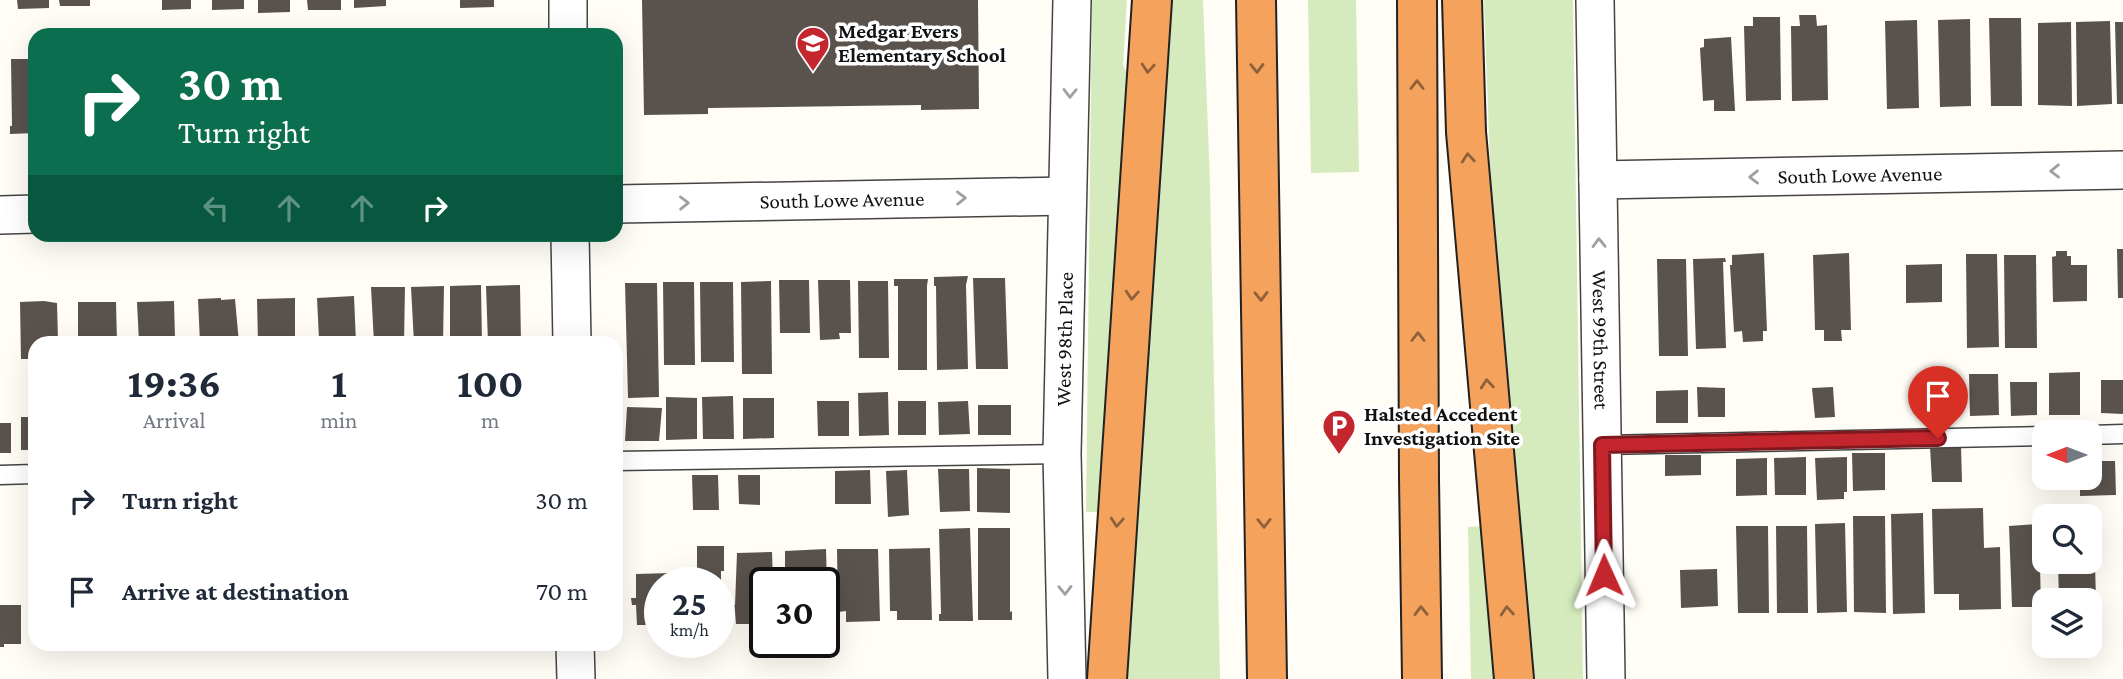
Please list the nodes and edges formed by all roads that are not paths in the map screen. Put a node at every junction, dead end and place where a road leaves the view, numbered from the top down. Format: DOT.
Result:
graph roads {
  1 [pos="568,0"];
  2 [pos="1072,0"];
  3 [pos="1152,0"];
  4 [pos="1255,0"];
  5 [pos="1417,0"];
  6 [pos="1462,0"];
  7 [pos="1595,0"];
  8 [pos="568,28"];
  9 [pos="2123,170"];
  10 [pos="1598,180"];
  11 [pos="1068,196"];
  12 [pos="623,204"];
  13 [pos="28,214"];
  14 [pos="0,215"];
  15 [pos="570,242"];
  16 [pos="572,336"];
  17 [pos="2123,434"];
  18 [pos="2102,435"];
  19 [pos="2032,436"];
  20 [pos="1602,445"];
  21 [pos="1062,454"];
  22 [pos="623,461"];
  23 [pos="28,474"];
  24 [pos="0,475"];
  25 [pos="575,651"];
  26 [pos="576,679"];
  27 [pos="1067,679"];
  28 [pos="1107,679"];
  29 [pos="1267,679"];
  30 [pos="1422,679"];
  31 [pos="1514,679"];
  32 [pos="1606,679"];
  1 -- 8 [label="street"];
  2 -- 11 [label="street, West 98th Place, one-way"];
  3 -- 28 [label="highway, one-way"];
  4 -- 29 [label="highway, one-way"];
  30 -- 5 [label="highway, one-way"];
  31 -- 6 [label="highway, one-way"];
  7 -- 10 [label="street, West 99th Street"];
  9 -- 10 [label="street, South Lowe Avenue, one-way"];
  20 -- 10 [label="street, West 99th Street, one-way"];
  12 -- 11 [label="street, South Lowe Avenue, one-way"];
  11 -- 21 [label="street, West 98th Place"];
  13 -- 14 [label="street"];
  15 -- 16 [label="street"];
  17 -- 18 [label="lane"];
  19 -- 20 [label="lane"];
  20 -- 32 [label="street, West 99th Street"];
  21 -- 22 [label="lane"];
  21 -- 27 [label="street, West 98th Place, one-way"];
  23 -- 24 [label="lane"];
  25 -- 26 [label="street"];
}
